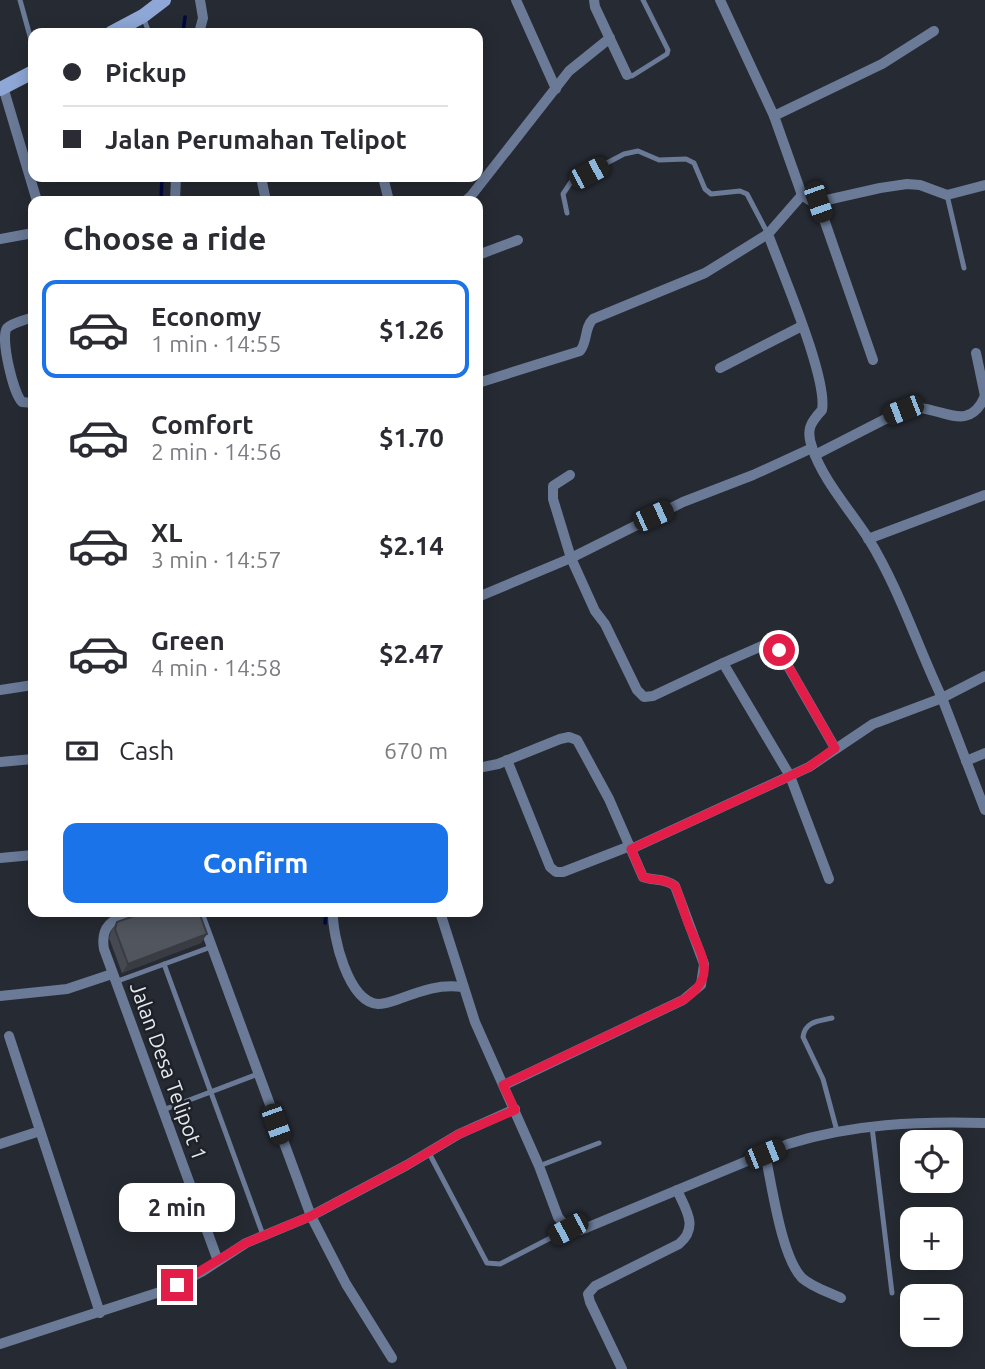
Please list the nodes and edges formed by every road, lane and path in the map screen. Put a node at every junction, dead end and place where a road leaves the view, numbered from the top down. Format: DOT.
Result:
graph roads {
  1 [pos="20,0"];
  2 [pos="164,0"];
  3 [pos="200,0"];
  4 [pos="516,0"];
  5 [pos="594,0"];
  6 [pos="643,0"];
  7 [pos="720,0"];
  8 [pos="143,16"];
  9 [pos="120,28"];
  10 [pos="147,28"];
  11 [pos="201,28"];
  12 [pos="28,29"];
  13 [pos="934,31"];
  14 [pos="610,38"];
  15 [pos="28,75"];
  16 [pos="627,75"];
  17 [pos="2,88"];
  18 [pos="556,89"];
  19 [pos="774,116"];
  20 [pos="28,172"];
  21 [pos="483,182"];
  22 [pos="483,182"];
  23 [pos="985,185"];
  24 [pos="802,195"];
  25 [pos="947,195"];
  26 [pos="472,196"];
  27 [pos="818,202"];
  28 [pos="567,213"];
  29 [pos="28,234"];
  30 [pos="768,234"];
  31 [pos="0,239"];
  32 [pos="518,240"];
  33 [pos="483,253"];
  34 [pos="964,268"];
  35 [pos="28,319"];
  36 [pos="802,326"];
  37 [pos="976,353"];
  38 [pos="873,360"];
  39 [pos="720,368"];
  40 [pos="483,381"];
  41 [pos="985,396"];
  42 [pos="28,403"];
  43 [pos="813,452"];
  44 [pos="570,475"];
  45 [pos="985,495"];
  46 [pos="868,539"];
  47 [pos="571,558"];
  48 [pos="483,595"];
  49 [pos="723,663"];
  50 [pos="985,676"];
  51 [pos="28,686"];
  52 [pos="0,690"];
  53 [pos="942,698"];
  54 [pos="835,748"];
  55 [pos="985,753"];
  56 [pos="28,759"];
  57 [pos="507,760"];
  58 [pos="966,761"];
  59 [pos="0,762"];
  60 [pos="483,767"];
  61 [pos="790,776"];
  62 [pos="985,810"];
  63 [pos="630,847"];
  64 [pos="28,855"];
  65 [pos="0,858"];
  66 [pos="829,878"];
  67 [pos="122,917"];
  68 [pos="201,917"];
  69 [pos="334,917"];
  70 [pos="441,917"];
  71 [pos="212,946"];
  72 [pos="164,964"];
  73 [pos="114,978"];
  74 [pos="462,987"];
  75 [pos="0,996"];
  76 [pos="832,1018"];
  77 [pos="9,1037"];
  78 [pos="258,1074"];
  79 [pos="503,1085"];
  80 [pos="211,1092"];
  81 [pos="163,1110"];
  82 [pos="515,1110"];
  83 [pos="985,1123"];
  84 [pos="872,1127"];
  85 [pos="837,1130"];
  86 [pos="40,1131"];
  87 [pos="0,1143"];
  88 [pos="599,1143"];
  89 [pos="429,1153"];
  90 [pos="765,1154"];
  91 [pos="539,1166"];
  92 [pos="677,1190"];
  93 [pos="311,1216"];
  94 [pos="568,1229"];
  95 [pos="263,1235"];
  96 [pos="218,1261"];
  97 [pos="892,1293"];
  98 [pos="841,1298"];
  99 [pos="100,1312"];
  100 [pos="0,1344"];
  101 [pos="392,1358"];
  102 [pos="622,1369"];
  1 -- 12 [label="lane"];
  2 -- 8 [label="main road"];
  3 -- 11 [label="street"];
  4 -- 18 [label="street"];
  5 -- 14 [label="street"];
  6 -- 16 [label="lane"];
  7 -- 19 [label="street"];
  8 -- 9 [label="main road"];
  8 -- 10 [label="lane"];
  13 -- 19 [label="street"];
  14 -- 16 [label="street"];
  14 -- 18 [label="street"];
  15 -- 17 [label="main road"];
  17 -- 20 [label="street"];
  18 -- 22 [label="street"];
  19 -- 24 [label="street"];
  21 -- 26 [label="street"];
  23 -- 25 [label="street"];
  24 -- 27 [label="street"];
  24 -- 30 [label="street"];
  25 -- 27 [label="street"];
  25 -- 34 [label="lane"];
  27 -- 38 [label="street"];
  28 -- 30 [label="lane"];
  29 -- 31 [label="street"];
  30 -- 36 [label="street"];
  30 -- 40 [label="street"];
  32 -- 33 [label="street"];
  35 -- 42 [label="street"];
  36 -- 39 [label="street"];
  36 -- 43 [label="street"];
  37 -- 41 [label="street"];
  41 -- 43 [label="street"];
  43 -- 46 [label="street"];
  43 -- 47 [label="street"];
  44 -- 47 [label="street"];
  45 -- 46 [label="street"];
  46 -- 53 [label="street"];
  47 -- 48 [label="street"];
  47 -- 49 [label="street"];
  49 -- 54 [label="street"];
  49 -- 61 [label="street"];
  50 -- 53 [label="street"];
  51 -- 52 [label="street"];
  53 -- 54 [label="street"];
  53 -- 58 [label="street"];
  54 -- 61 [label="street"];
  55 -- 58 [label="street"];
  56 -- 59 [label="street"];
  57 -- 60 [label="street"];
  57 -- 63 [label="street"];
  57 -- 63 [label="street"];
  58 -- 62 [label="street"];
  61 -- 63 [label="street"];
  61 -- 66 [label="street"];
  63 -- 79 [label="street"];
  64 -- 65 [label="street"];
  67 -- 73 [label="street, Jalan Desa Telipot 1"];
  68 -- 71 [label="street"];
  69 -- 74 [label="street"];
  70 -- 74 [label="street"];
  71 -- 72 [label="lane"];
  71 -- 78 [label="street"];
  72 -- 73 [label="lane"];
  72 -- 80 [label="lane"];
  73 -- 75 [label="street"];
  73 -- 81 [label="street, Jalan Desa Telipot 1"];
  74 -- 79 [label="street"];
  76 -- 85 [label="lane"];
  77 -- 86 [label="street"];
  78 -- 80 [label="lane"];
  78 -- 93 [label="street"];
  79 -- 82 [label="street"];
  80 -- 81 [label="lane"];
  80 -- 95 [label="lane"];
  81 -- 96 [label="street, Jalan Desa Telipot 1"];
  82 -- 89 [label="street"];
  82 -- 91 [label="street"];
  83 -- 84 [label="street"];
  84 -- 85 [label="street"];
  84 -- 97 [label="lane"];
  85 -- 90 [label="street"];
  86 -- 87 [label="street"];
  86 -- 99 [label="street"];
  88 -- 91 [label="lane"];
  89 -- 93 [label="street"];
  89 -- 94 [label="lane"];
  90 -- 92 [label="street"];
  90 -- 98 [label="street"];
  91 -- 94 [label="street"];
  92 -- 94 [label="street"];
  92 -- 102 [label="street"];
  93 -- 95 [label="street"];
  93 -- 101 [label="street"];
  95 -- 96 [label="street"];
  96 -- 99 [label="street"];
  99 -- 100 [label="street"];
}
